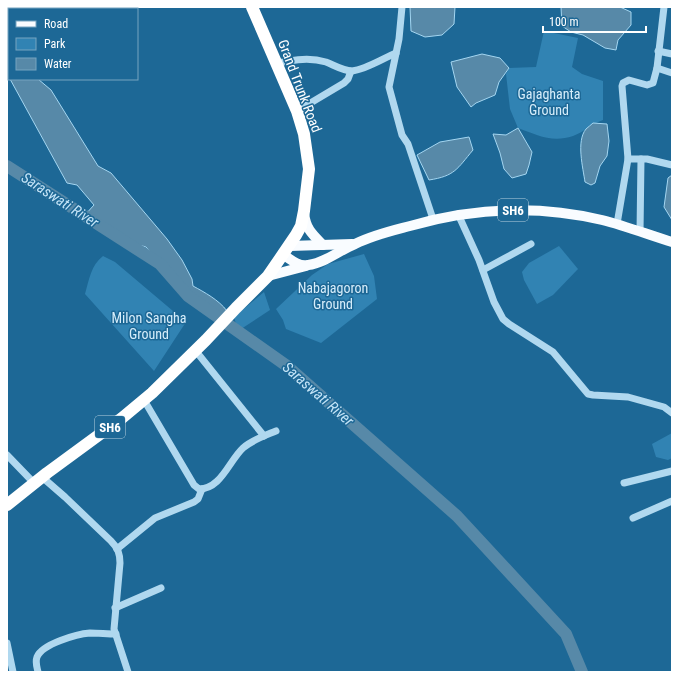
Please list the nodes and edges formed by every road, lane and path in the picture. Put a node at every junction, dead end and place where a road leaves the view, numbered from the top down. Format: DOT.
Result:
graph roads {
  1 [pos="252,7"];
  2 [pos="402,7"];
  3 [pos="664,7"];
  4 [pos="658,50"];
  5 [pos="396,53"];
  6 [pos="672,54"];
  7 [pos="277,63"];
  8 [pos="657,68"];
  9 [pos="351,71"];
  10 [pos="672,73"];
  11 [pos="297,112"];
  12 [pos="628,159"];
  13 [pos="641,159"];
  14 [pos="672,165"];
  15 [pos="304,211"];
  16 [pos="458,214"];
  17 [pos="433,219"];
  18 [pos="617,224"];
  19 [pos="640,232"];
  20 [pos="672,242"];
  21 [pos="354,244"];
  22 [pos="531,244"];
  23 [pos="323,245"];
  24 [pos="287,250"];
  25 [pos="308,265"];
  26 [pos="483,270"];
  27 [pos="268,276"];
  28 [pos="195,350"];
  29 [pos="144,400"];
  30 [pos="672,413"];
  31 [pos="276,431"];
  32 [pos="264,436"];
  33 [pos="7,455"];
  34 [pos="672,471"];
  35 [pos="38,480"];
  36 [pos="624,483"];
  37 [pos="202,489"];
  38 [pos="672,501"];
  39 [pos="7,505"];
  40 [pos="633,518"];
  41 [pos="117,549"];
  42 [pos="160,588"];
  43 [pos="115,608"];
  44 [pos="116,634"];
  45 [pos="7,643"];
  46 [pos="14,672"];
  47 [pos="38,672"];
  48 [pos="128,672"];
  1 -- 7 [label="highway, Grand Trunk Road"];
  2 -- 5 [label="street"];
  3 -- 4 [label="street"];
  4 -- 6 [label="street"];
  4 -- 8 [label="street"];
  5 -- 9 [label="street"];
  5 -- 17 [label="street"];
  7 -- 9 [label="street"];
  7 -- 11 [label="highway, Grand Trunk Road"];
  8 -- 10 [label="street"];
  8 -- 12 [label="street"];
  9 -- 11 [label="street"];
  11 -- 15 [label="highway, Grand Trunk Road"];
  12 -- 13 [label="street"];
  12 -- 18 [label="street"];
  13 -- 14 [label="street"];
  13 -- 19 [label="street"];
  15 -- 23 [label="main road"];
  15 -- 24 [label="highway, Grand Trunk Road"];
  16 -- 17 [label="main road, SH6"];
  16 -- 18 [label="main road, SH6"];
  16 -- 26 [label="street"];
  17 -- 21 [label="main road, SH6"];
  18 -- 19 [label="main road, SH6"];
  19 -- 20 [label="main road, SH6"];
  21 -- 23 [label="main road, SH6"];
  21 -- 25 [label="main road, SH6"];
  22 -- 26 [label="street"];
  23 -- 24 [label="main road, SH6"];
  24 -- 25 [label="main road"];
  24 -- 27 [label="highway, Grand Trunk Road / SH6"];
  25 -- 27 [label="main road"];
  26 -- 30 [label="street"];
  27 -- 28 [label="highway, Grand Trunk Road / SH6"];
  28 -- 29 [label="highway, Grand Trunk Road / SH6"];
  28 -- 32 [label="street"];
  29 -- 35 [label="highway, Grand Trunk Road / SH6"];
  29 -- 37 [label="street"];
  31 -- 32 [label="street"];
  32 -- 37 [label="street"];
  33 -- 35 [label="street"];
  34 -- 36 [label="street"];
  35 -- 39 [label="highway, Grand Trunk Road / SH6"];
  35 -- 41 [label="street"];
  37 -- 41 [label="street"];
  38 -- 40 [label="street"];
  41 -- 43 [label="street"];
  42 -- 43 [label="street"];
  43 -- 44 [label="street"];
  44 -- 47 [label="street"];
  44 -- 48 [label="street"];
  45 -- 46 [label="street"];
}
